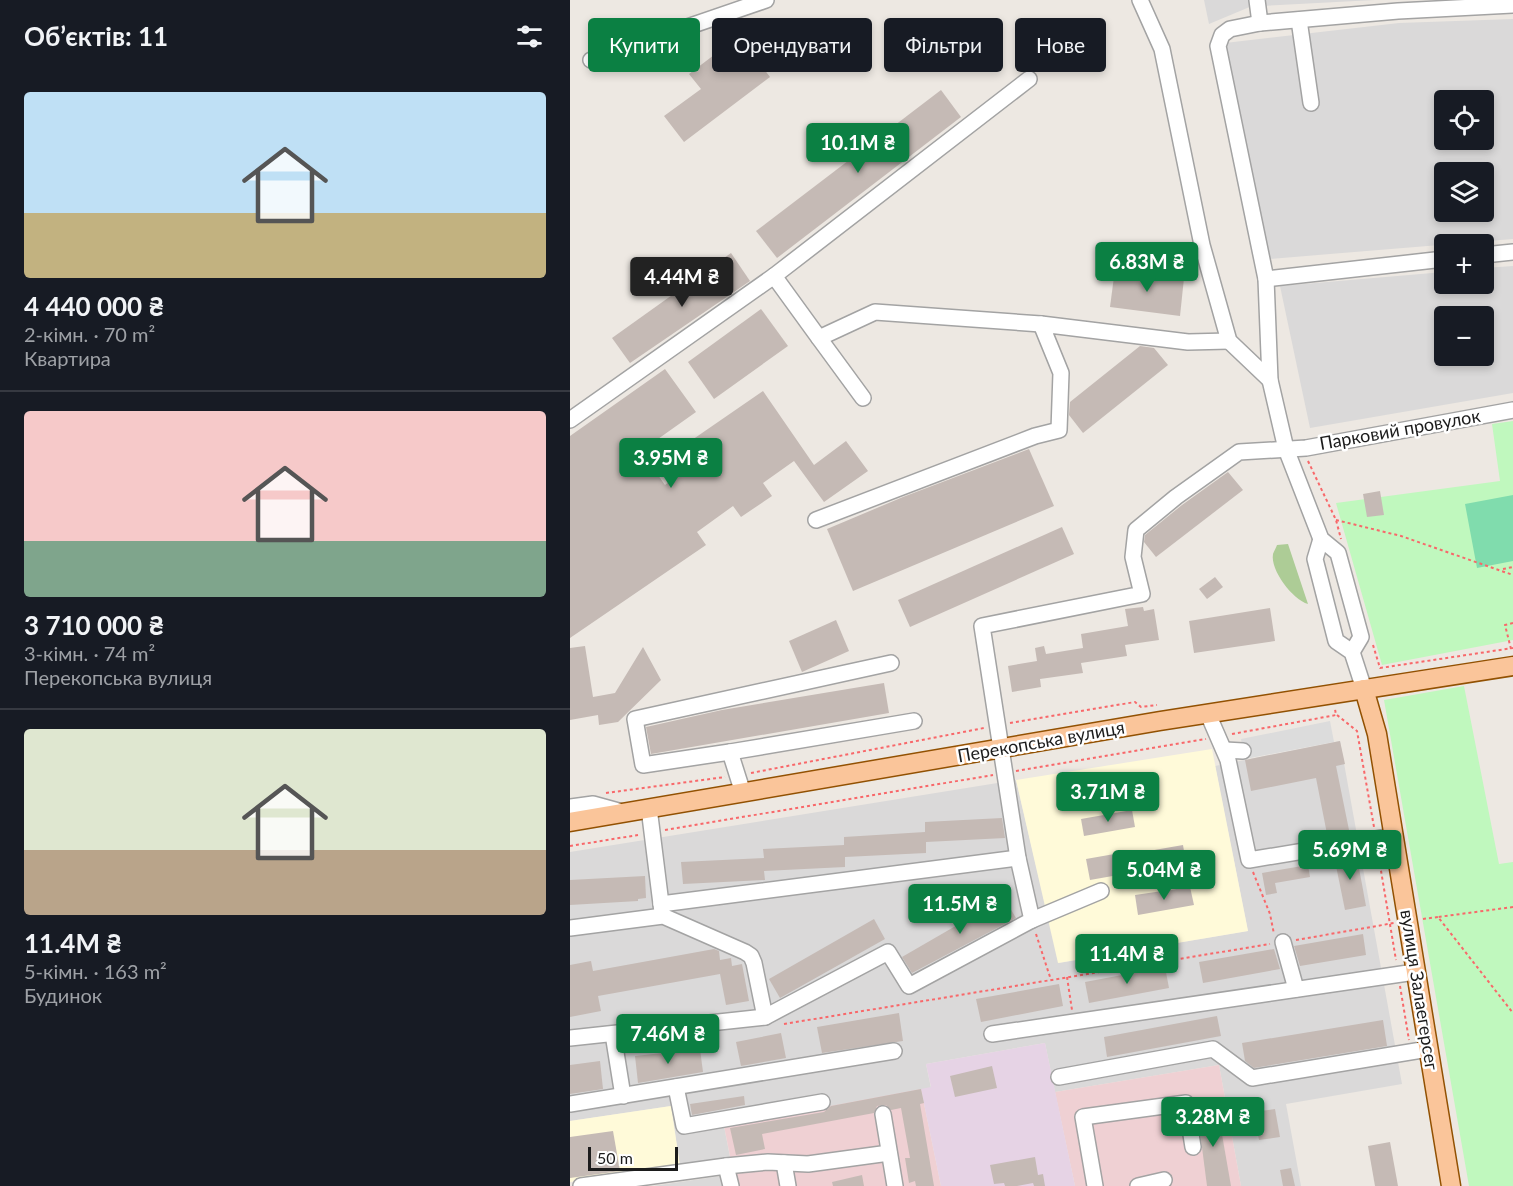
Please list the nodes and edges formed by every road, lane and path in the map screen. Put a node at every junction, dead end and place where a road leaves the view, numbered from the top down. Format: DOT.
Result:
graph roads {
  1 [pos="766,0"];
  2 [pos="1140,0"];
  3 [pos="1257,0"];
  4 [pos="1513,5"];
  5 [pos="1299,20"];
  6 [pos="700,23"];
  7 [pos="1260,23"];
  8 [pos="1029,79"];
  9 [pos="1311,103"];
  10 [pos="1513,252"];
  11 [pos="1494,254"];
  12 [pos="1434,260"];
  13 [pos="774,276"];
  14 [pos="1266,279"];
  15 [pos="1041,324"];
  16 [pos="819,338"];
  17 [pos="1229,341"];
  18 [pos="1270,380"];
  19 [pos="863,398"];
  20 [pos="1513,410"];
  21 [pos="570,420"];
  22 [pos="1306,447"];
  23 [pos="1286,449"];
  24 [pos="816,520"];
  25 [pos="1321,539"];
  26 [pos="1513,567"];
  27 [pos="1500,570"];
  28 [pos="1513,575"];
  29 [pos="1513,624"];
  30 [pos="1352,652"];
  31 [pos="1512,654"];
  32 [pos="891,663"];
  33 [pos="1380,668"];
  34 [pos="1364,689"];
  35 [pos="1157,705"];
  36 [pos="1334,706"];
  37 [pos="1208,714"];
  38 [pos="1336,714"];
  39 [pos="914,721"];
  40 [pos="997,725"];
  41 [pos="1222,744"];
  42 [pos="1000,750"];
  43 [pos="1243,751"];
  44 [pos="730,752"];
  45 [pos="1004,773"];
  46 [pos="740,784"];
  47 [pos="606,793"];
  48 [pos="570,807"];
  49 [pos="649,808"];
  50 [pos="625,812"];
  51 [pos="570,822"];
  52 [pos="652,832"];
  53 [pos="1394,836"];
  54 [pos="1376,838"];
  55 [pos="570,846"];
  56 [pos="1018,858"];
  57 [pos="1248,860"];
  58 [pos="1101,891"];
  59 [pos="1513,907"];
  60 [pos="662,910"];
  61 [pos="1032,920"];
  62 [pos="1399,923"];
  63 [pos="570,928"];
  64 [pos="1283,942"];
  65 [pos="1407,973"];
  66 [pos="1067,977"];
  67 [pos="1052,980"];
  68 [pos="1296,989"];
  69 [pos="1513,1013"];
  70 [pos="772,1021"];
  71 [pos="1074,1022"];
  72 [pos="613,1034"];
  73 [pos="992,1034"];
  74 [pos="570,1038"];
  75 [pos="685,1040"];
  76 [pos="1420,1050"];
  77 [pos="616,1051"];
  78 [pos="894,1051"];
  79 [pos="1059,1077"];
  80 [pos="676,1087"];
  81 [pos="623,1096"];
  82 [pos="822,1102"];
  83 [pos="570,1104"];
  84 [pos="883,1114"];
  85 [pos="1193,1147"];
  86 [pos="890,1153"];
  87 [pos="784,1163"];
  88 [pos="726,1166"];
  89 [pos="1164,1180"];
  90 [pos="622,1183"];
  91 [pos="581,1186"];
  92 [pos="731,1186"];
  93 [pos="788,1186"];
  94 [pos="895,1186"];
  95 [pos="1095,1186"];
  96 [pos="1138,1186"];
  97 [pos="1451,1186"];
  1 -- 6 [label="street"];
  2 -- 17 [label="street"];
  3 -- 7 [label="street"];
  4 -- 5 [label="street"];
  5 -- 7 [label="street"];
  5 -- 9 [label="street"];
  7 -- 14 [label="street"];
  8 -- 13 [label="street"];
  10 -- 11 [label="street"];
  12 -- 14 [label="street"];
  13 -- 16 [label="street"];
  13 -- 21 [label="street"];
  14 -- 18 [label="street"];
  15 -- 16 [label="street"];
  15 -- 17 [label="street"];
  15 -- 24 [label="street"];
  16 -- 19 [label="street"];
  17 -- 18 [label="street"];
  18 -- 23 [label="street"];
  20 -- 22 [label="street, Парковий провулок"];
  22 -- 23 [label="street, Парковий провулок"];
  22 -- 27 [label="path"];
  23 -- 25 [label="street"];
  23 -- 40 [label="street, Парковий провулок"];
  25 -- 30 [label="street"];
  25 -- 30 [label="street"];
  26 -- 27 [label="path"];
  27 -- 28 [label="path"];
  29 -- 31 [label="path"];
  30 -- 34 [label="street"];
  31 -- 33 [label="path"];
  31 -- 34 [label="main road, Перекопська вулиця"];
  32 -- 44 [label="street"];
  34 -- 37 [label="main road, Перекопська вулиця"];
  34 -- 53 [label="main road, вулиця Залаегерсег"];
  35 -- 40 [label="path"];
  36 -- 38 [label="path"];
  37 -- 41 [label="street"];
  37 -- 42 [label="main road, Перекопська вулиця"];
  38 -- 41 [label="path"];
  38 -- 54 [label="path"];
  39 -- 44 [label="street"];
  40 -- 42 [label="street"];
  40 -- 46 [label="path"];
  41 -- 43 [label="street"];
  41 -- 45 [label="path"];
  41 -- 57 [label="street"];
  42 -- 45 [label="street"];
  42 -- 46 [label="main road, Перекопська вулиця"];
  44 -- 46 [label="street"];
  45 -- 52 [label="path"];
  45 -- 56 [label="street"];
  46 -- 47 [label="path"];
  46 -- 49 [label="main road, Перекопська вулиця"];
  48 -- 50 [label="street"];
  49 -- 50 [label="main road, Перекопська вулиця"];
  49 -- 52 [label="street"];
  50 -- 51 [label="main road, Перекопська вулиця"];
  52 -- 55 [label="path"];
  52 -- 60 [label="street"];
  53 -- 54 [label="street"];
  53 -- 62 [label="main road, вулиця Залаегерсег"];
  54 -- 57 [label="street"];
  54 -- 62 [label="path"];
  56 -- 60 [label="street"];
  56 -- 61 [label="street"];
  57 -- 66 [label="path"];
  58 -- 61 [label="street"];
  59 -- 69 [label="path"];
  60 -- 63 [label="street"];
  60 -- 70 [label="street"];
  61 -- 67 [label="path"];
  61 -- 70 [label="street"];
  62 -- 64 [label="path"];
  62 -- 65 [label="main road, вулиця Залаегерсег"];
  62 -- 65 [label="path"];
  64 -- 68 [label="street"];
  65 -- 68 [label="street"];
  65 -- 76 [label="main road, вулиця Залаегерсег"];
  65 -- 76 [label="path"];
  66 -- 67 [label="path"];
  66 -- 71 [label="path"];
  67 -- 70 [label="path"];
  68 -- 71 [label="street"];
  70 -- 72 [label="street"];
  71 -- 73 [label="street"];
  72 -- 74 [label="street"];
  72 -- 77 [label="street"];
  75 -- 77 [label="path"];
  76 -- 79 [label="street"];
  76 -- 97 [label="main road, вулиця Залаегерсег"];
  77 -- 81 [label="street"];
  78 -- 80 [label="street"];
  80 -- 81 [label="street"];
  80 -- 82 [label="street"];
  81 -- 83 [label="street"];
  84 -- 86 [label="street"];
  85 -- 95 [label="street"];
  86 -- 87 [label="street"];
  86 -- 94 [label="street"];
  87 -- 88 [label="street"];
  87 -- 93 [label="street"];
  88 -- 90 [label="street"];
  88 -- 92 [label="street"];
  89 -- 96 [label="street"];
  90 -- 91 [label="street"];
}
